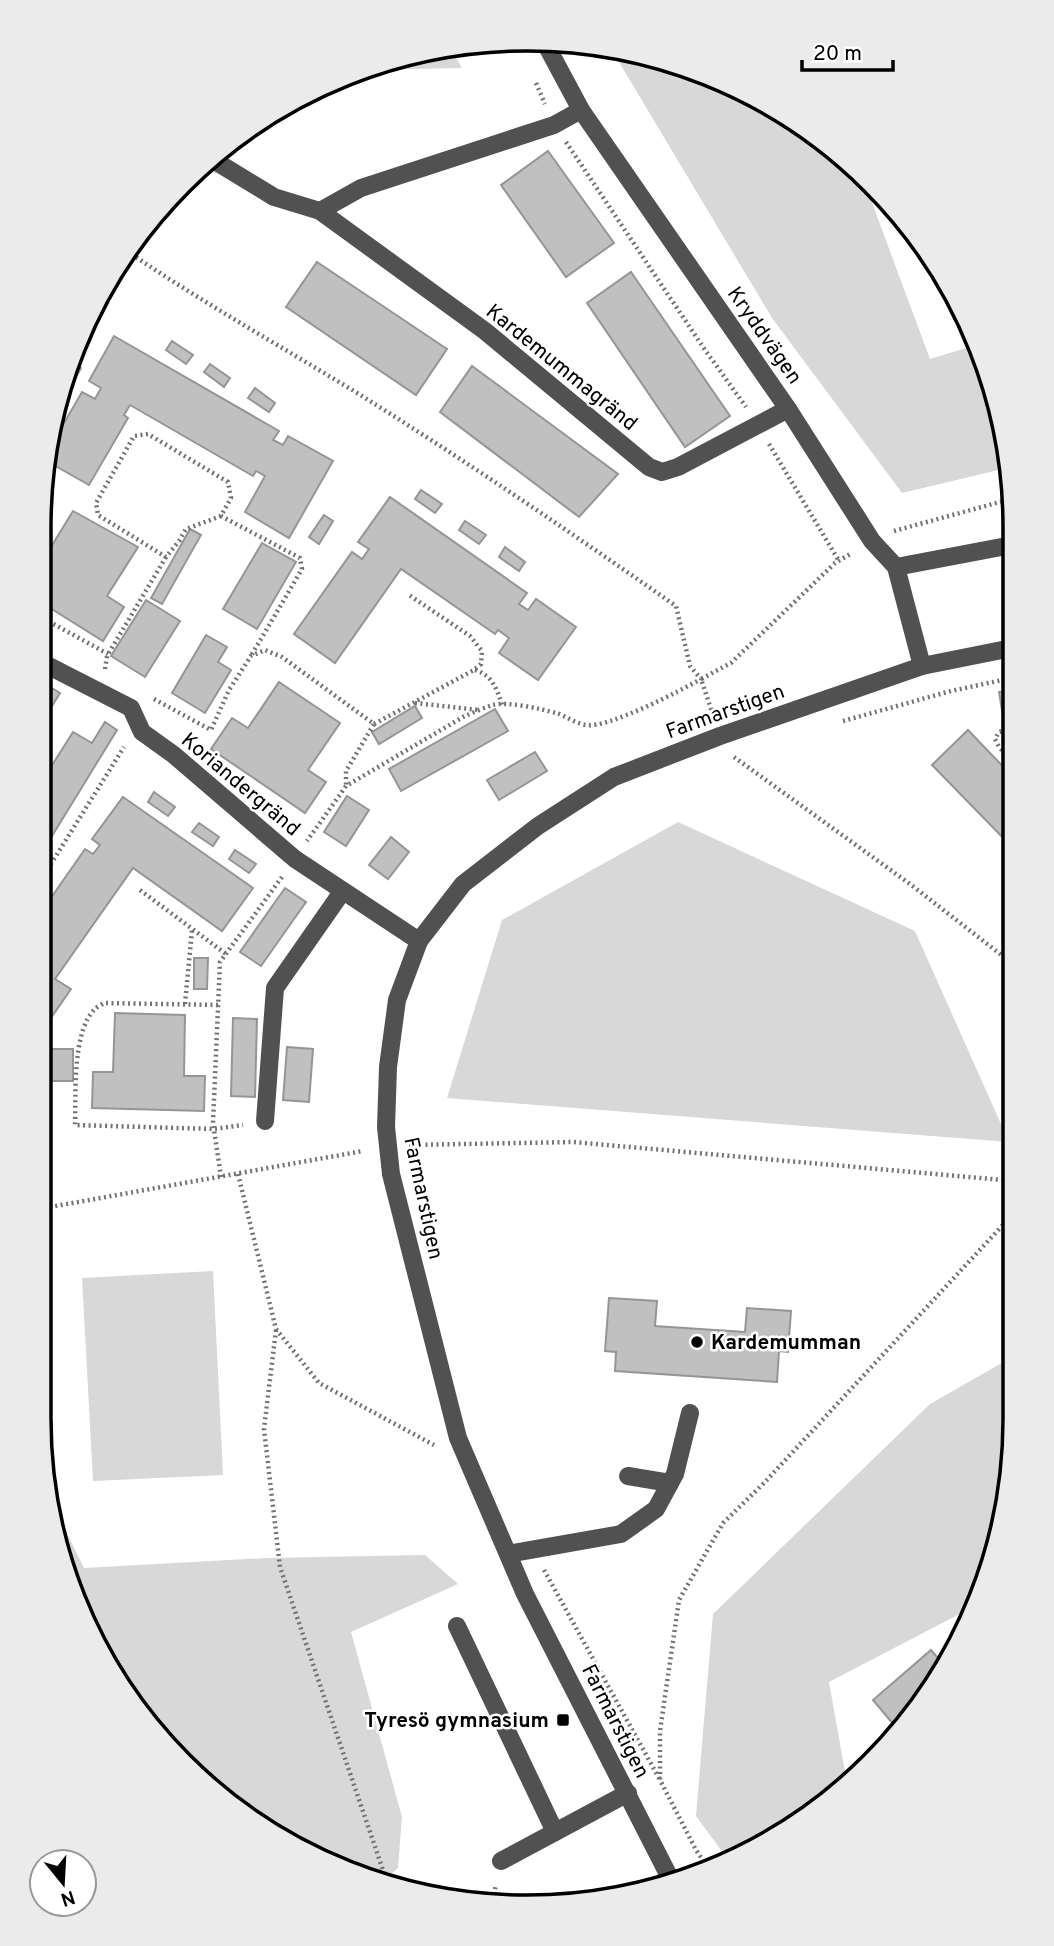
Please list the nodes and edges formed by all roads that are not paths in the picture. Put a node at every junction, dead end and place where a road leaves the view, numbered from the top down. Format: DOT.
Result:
graph roads {
  1 [pos="550,52"];
  2 [pos="581,110"];
  3 [pos="219,164"];
  4 [pos="320,211"];
  5 [pos="788,409"];
  6 [pos="1003,547"];
  7 [pos="896,567"];
  8 [pos="1003,650"];
  9 [pos="922,666"];
  10 [pos="51,667"];
  11 [pos="342,892"];
  12 [pos="419,941"];
  13 [pos="265,1121"];
  14 [pos="690,1413"];
  15 [pos="628,1476"];
  16 [pos="670,1483"];
  17 [pos="508,1554"];
  18 [pos="457,1626"];
  19 [pos="628,1793"];
  20 [pos="555,1832"];
  21 [pos="500,1861"];
  22 [pos="668,1874"];
  1 -- 2 [label="street, Kryddvägen"];
  2 -- 4 [label="street"];
  2 -- 5 [label="street, Kryddvägen"];
  3 -- 4 [label="street, Kardemummagränd"];
  4 -- 5 [label="street, Kardemummagränd"];
  5 -- 7 [label="street, Kryddvägen"];
  6 -- 7 [label="street"];
  7 -- 9 [label="street, Kryddvägen"];
  8 -- 9 [label="street, Farmarstigen"];
  9 -- 12 [label="street, Farmarstigen"];
  10 -- 11 [label="street, Koriandergränd"];
  11 -- 12 [label="street, Koriandergränd"];
  11 -- 13 [label="street"];
  12 -- 17 [label="street, Farmarstigen"];
  14 -- 16 [label="street"];
  15 -- 16 [label="street"];
  16 -- 17 [label="street"];
  17 -- 19 [label="street, Farmarstigen"];
  18 -- 20 [label="street"];
  19 -- 20 [label="street"];
  19 -- 22 [label="street, Farmarstigen"];
  20 -- 21 [label="street"];
}
